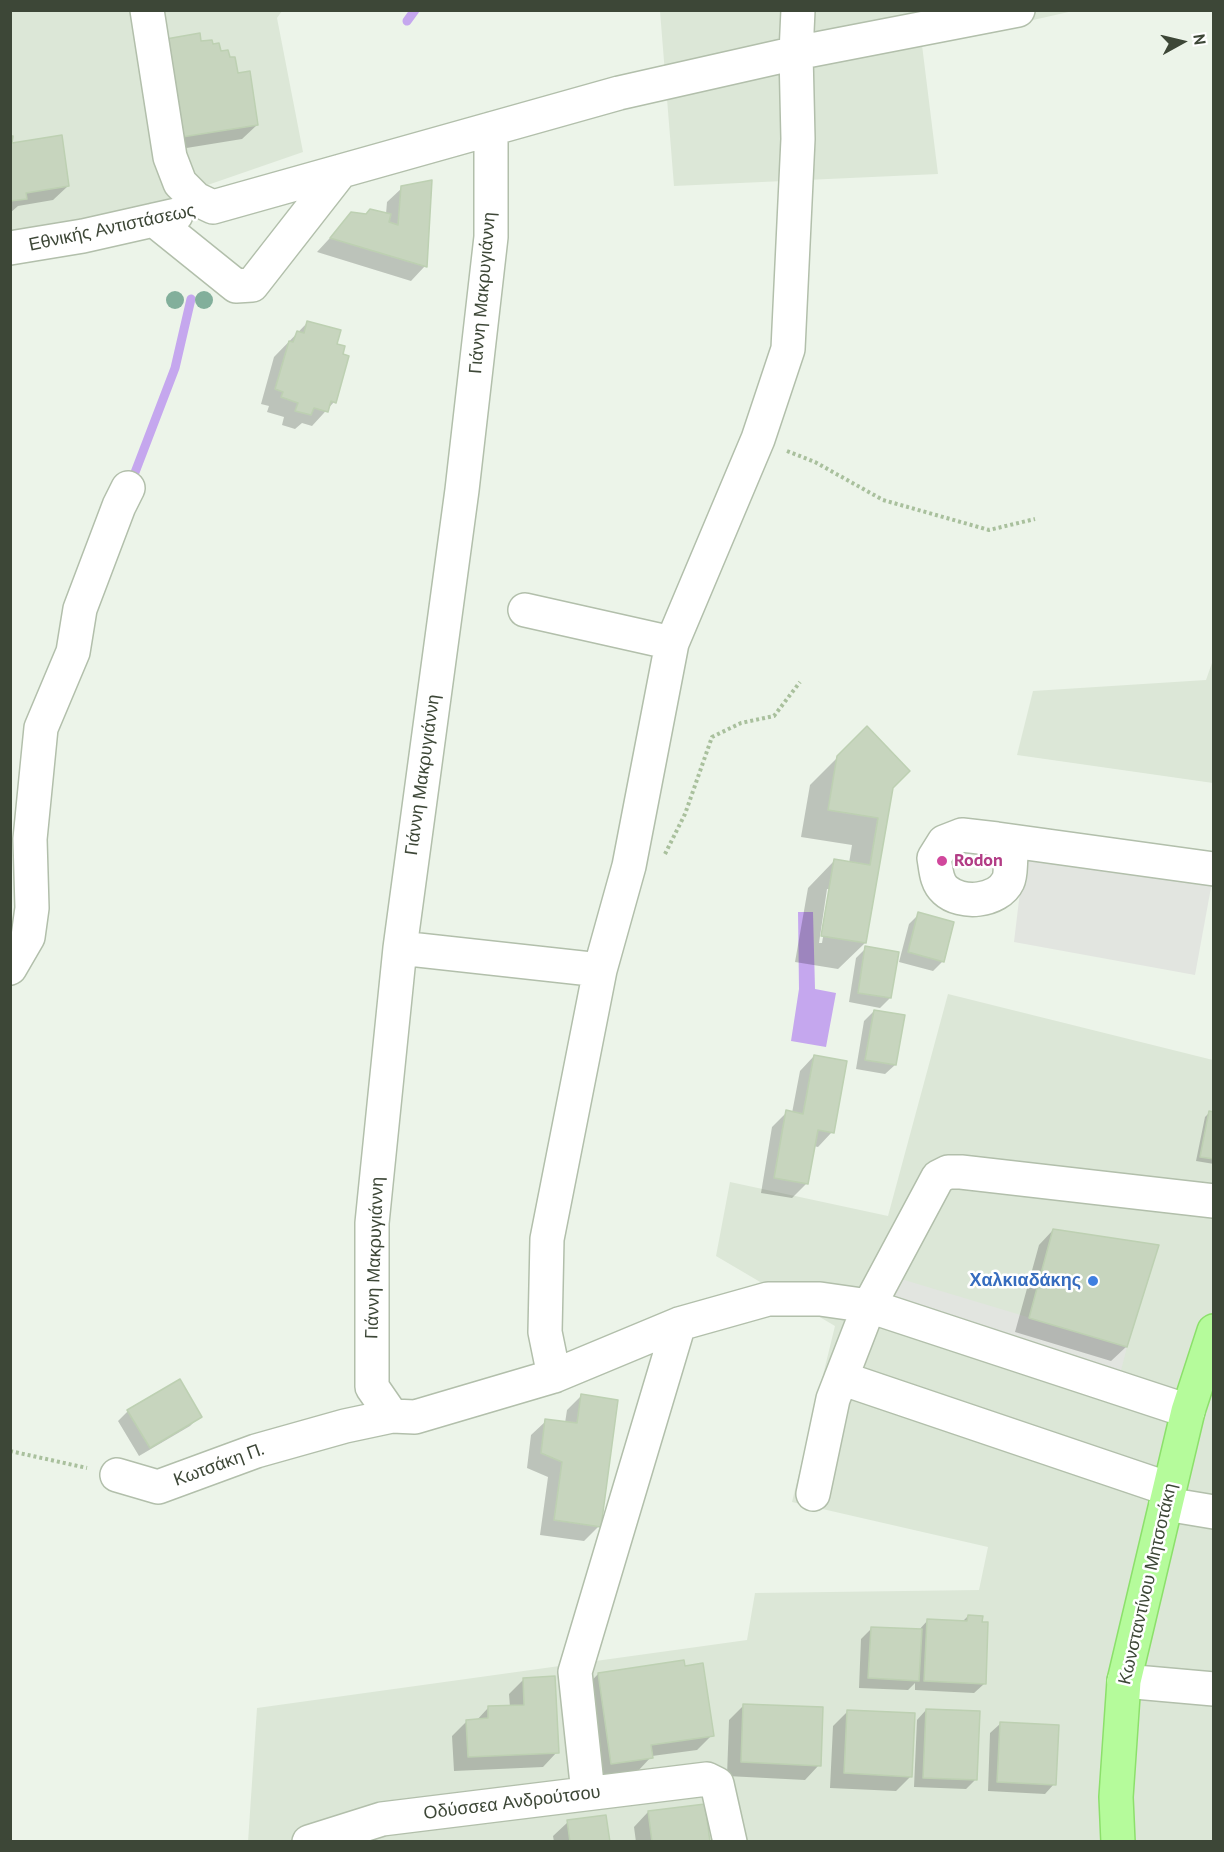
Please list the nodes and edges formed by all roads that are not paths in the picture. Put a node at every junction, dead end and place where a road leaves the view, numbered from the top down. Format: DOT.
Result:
graph roads {
  1 [pos="147,10"];
  2 [pos="798,10"];
  3 [pos="1018,10"];
  4 [pos="796,53"];
  5 [pos="491,129"];
  6 [pos="341,171"];
  7 [pos="213,207"];
  8 [pos="154,220"];
  9 [pos="10,248"];
  10 [pos="128,488"];
  11 [pos="525,610"];
  12 [pos="672,643"];
  13 [pos="997,840"];
  14 [pos="1214,869"];
  15 [pos="400,948"];
  16 [pos="10,968"];
  17 [pos="600,970"];
  18 [pos="1214,1201"];
  19 [pos="869,1305"];
  20 [pos="679,1324"];
  21 [pos="1214,1331"];
  22 [pos="554,1376"];
  23 [pos="841,1378"];
  24 [pos="1188,1411"];
  25 [pos="392,1416"];
  26 [pos="117,1475"];
  27 [pos="813,1494"];
  28 [pos="1167,1496"];
  29 [pos="1214,1512"];
  30 [pos="1124,1681"];
  31 [pos="1214,1689"];
  32 [pos="588,1792"];
  33 [pos="383,1830"];
  34 [pos="309,1842"];
  35 [pos="730,1842"];
  36 [pos="1118,1842"];
  1 -- 7 [label="street"];
  2 -- 4 [label="street"];
  3 -- 4 [label="street, Εθνικής Αντιστάσεως"];
  4 -- 5 [label="street, Εθνικής Αντιστάσεως"];
  4 -- 12 [label="street"];
  5 -- 6 [label="street, Εθνικής Αντιστάσεως"];
  5 -- 15 [label="street, Γιάννη Μακρυγιάννη"];
  6 -- 7 [label="street, Εθνικής Αντιστάσεως"];
  6 -- 8 [label="street"];
  7 -- 8 [label="street, Εθνικής Αντιστάσεως"];
  8 -- 9 [label="street, Εθνικής Αντιστάσεως"];
  10 -- 16 [label="street"];
  11 -- 12 [label="street"];
  12 -- 17 [label="street"];
  13 -- 14 [label="street"];
  15 -- 17 [label="street"];
  15 -- 25 [label="street, Γιάννη Μακρυγιάννη"];
  17 -- 22 [label="street"];
  18 -- 19 [label="street"];
  19 -- 20 [label="street, Κωτσάκη Π."];
  19 -- 23 [label="street"];
  19 -- 24 [label="street, Κωτσάκη Π."];
  20 -- 22 [label="street, Κωτσάκη Π."];
  20 -- 32 [label="street"];
  21 -- 24 [label="main road, Κωνσταντίνου Μητσοτάκη"];
  22 -- 25 [label="street, Κωτσάκη Π."];
  23 -- 27 [label="street"];
  23 -- 28 [label="street"];
  24 -- 28 [label="main road, Κωνσταντίνου Μητσοτάκη"];
  25 -- 26 [label="street, Κωτσάκη Π."];
  28 -- 29 [label="street"];
  28 -- 30 [label="main road, Κωνσταντίνου Μητσοτάκη"];
  30 -- 31 [label="street"];
  30 -- 36 [label="main road, Κωνσταντίνου Μητσοτάκη"];
  32 -- 33 [label="street, Οδύσσεα Ανδρούτσου"];
  32 -- 35 [label="street, Οδύσσεα Ανδρούτσου"];
  33 -- 34 [label="street, Οδύσσεα Ανδρούτσου"];
}
